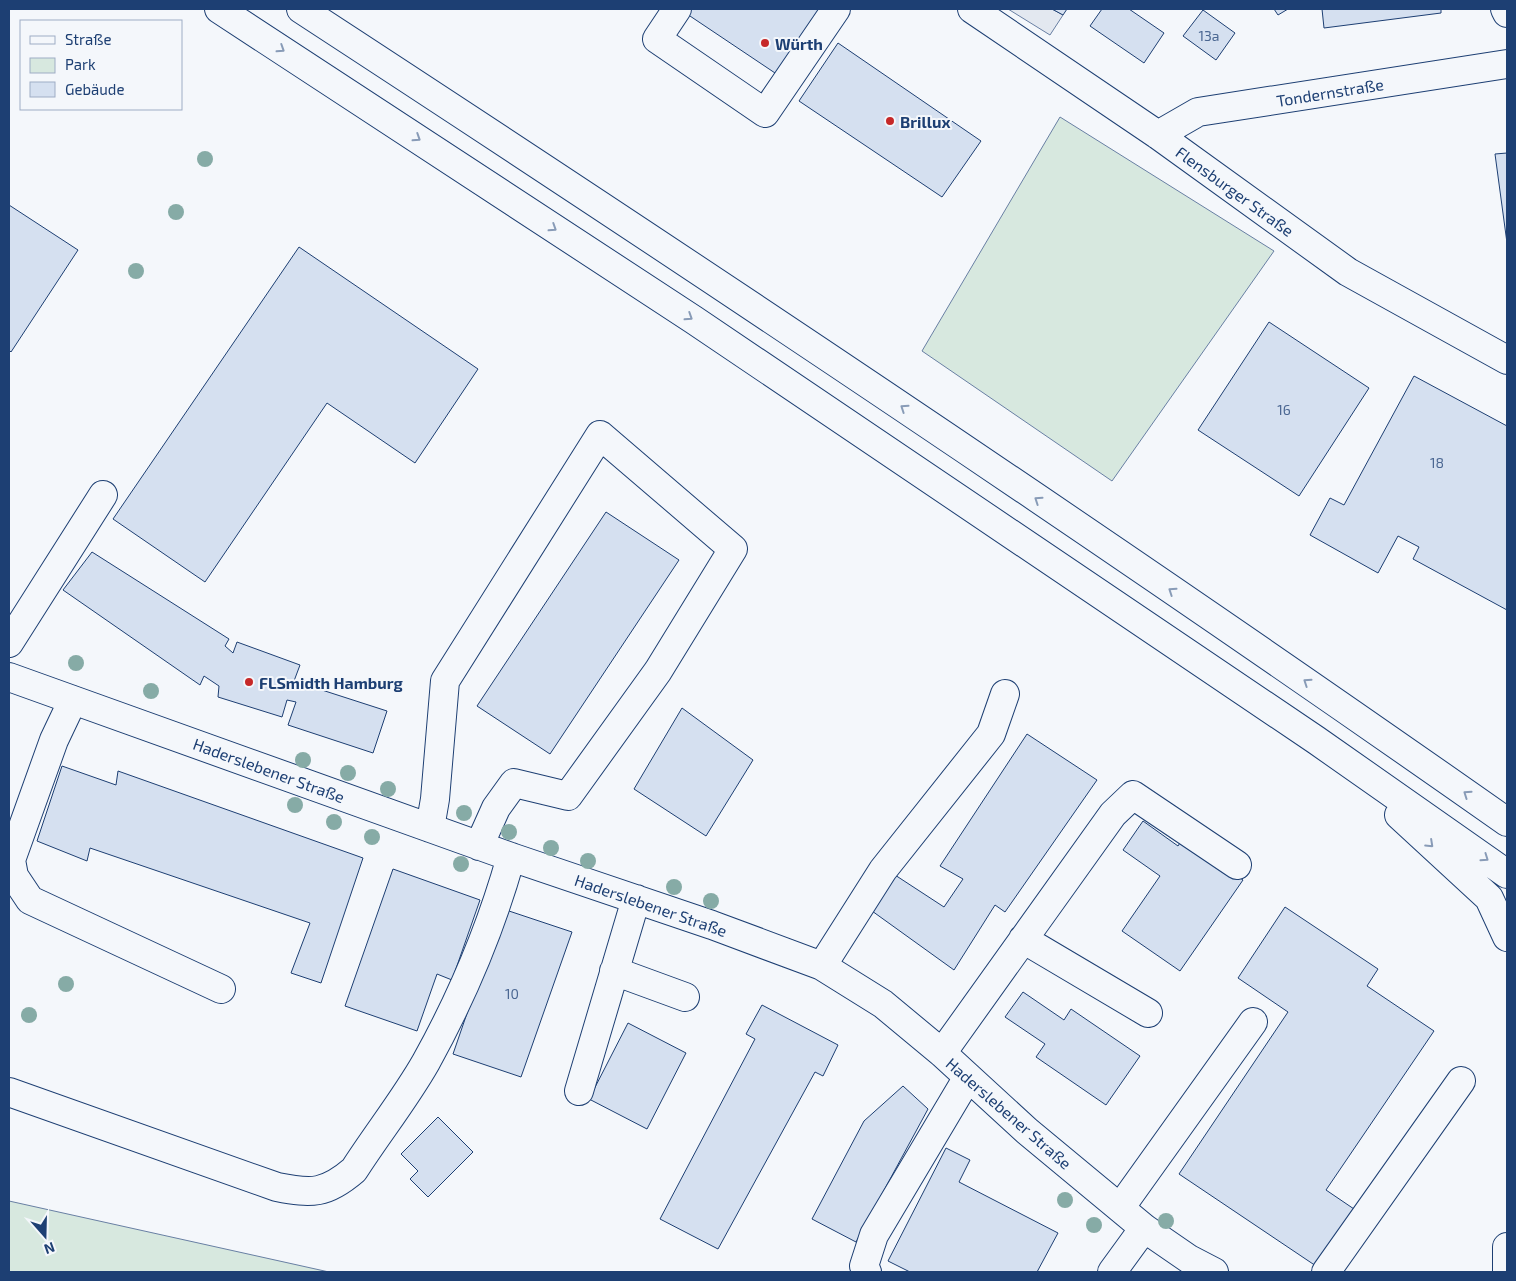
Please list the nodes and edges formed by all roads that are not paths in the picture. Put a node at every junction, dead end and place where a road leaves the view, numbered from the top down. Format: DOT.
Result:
graph roads {
  1 [pos="219,9"];
  2 [pos="301,9"];
  3 [pos="677,9"];
  4 [pos="836,9"];
  5 [pos="972,9"];
  6 [pos="1504,9"];
  7 [pos="1507,13"];
  8 [pos="1507,64"];
  9 [pos="1158,135"];
  10 [pos="1507,360"];
  11 [pos="103,495"];
  12 [pos="9,643"];
  13 [pos="9,678"];
  14 [pos="1005,694"];
  15 [pos="74,700"];
  16 [pos="1316,740"];
  17 [pos="1507,822"];
  18 [pos="430,828"];
  19 [pos="480,846"];
  20 [pos="511,857"];
  21 [pos="1237,865"];
  22 [pos="1507,874"];
  23 [pos="636,899"];
  24 [pos="1507,937"];
  25 [pos="1023,939"];
  26 [pos="822,966"];
  27 [pos="614,971"];
  28 [pos="221,989"];
  29 [pos="685,997"];
  30 [pos="1148,1014"];
  31 [pos="1253,1022"];
  32 [pos="942,1053"];
  33 [pos="968,1077"];
  34 [pos="1461,1081"];
  35 [pos="580,1091"];
  36 [pos="9,1092"];
  37 [pos="1120,1208"];
  38 [pos="1144,1228"];
  39 [pos="1507,1248"];
  40 [pos="867,1272"];
  41 [pos="1112,1272"];
  42 [pos="1214,1272"];
  43 [pos="1326,1272"];
  44 [pos="1507,1272"];
  1 -- 16 [label="main road, one-way"];
  17 -- 2 [label="main road, one-way"];
  3 -- 4 [label="main road"];
  5 -- 9 [label="main road, Flensburger Straße"];
  6 -- 7 [label="main road"];
  8 -- 9 [label="main road, Tondernstraße"];
  9 -- 10 [label="main road, Flensburger Straße"];
  11 -- 12 [label="main road"];
  13 -- 15 [label="main road, Haderslebener Straße"];
  14 -- 26 [label="main road"];
  15 -- 18 [label="main road, Haderslebener Straße"];
  15 -- 28 [label="main road"];
  16 -- 22 [label="main road, one-way"];
  16 -- 24 [label="main road, one-way"];
  18 -- 19 [label="main road, Haderslebener Straße"];
  18 -- 19 [label="main road"];
  19 -- 20 [label="main road, Haderslebener Straße"];
  20 -- 23 [label="main road, Haderslebener Straße"];
  20 -- 36 [label="main road"];
  21 -- 25 [label="main road"];
  23 -- 26 [label="main road, Haderslebener Straße"];
  23 -- 27 [label="main road"];
  25 -- 30 [label="main road"];
  25 -- 32 [label="main road"];
  26 -- 32 [label="main road, Haderslebener Straße"];
  27 -- 29 [label="main road"];
  27 -- 35 [label="main road"];
  31 -- 37 [label="main road"];
  32 -- 33 [label="main road, Haderslebener Straße"];
  33 -- 37 [label="main road, Haderslebener Straße"];
  33 -- 40 [label="main road"];
  34 -- 43 [label="main road"];
  37 -- 38 [label="main road, Haderslebener Straße"];
  38 -- 41 [label="main road"];
  38 -- 42 [label="main road, Haderslebener Straße"];
  39 -- 44 [label="main road"];
}
